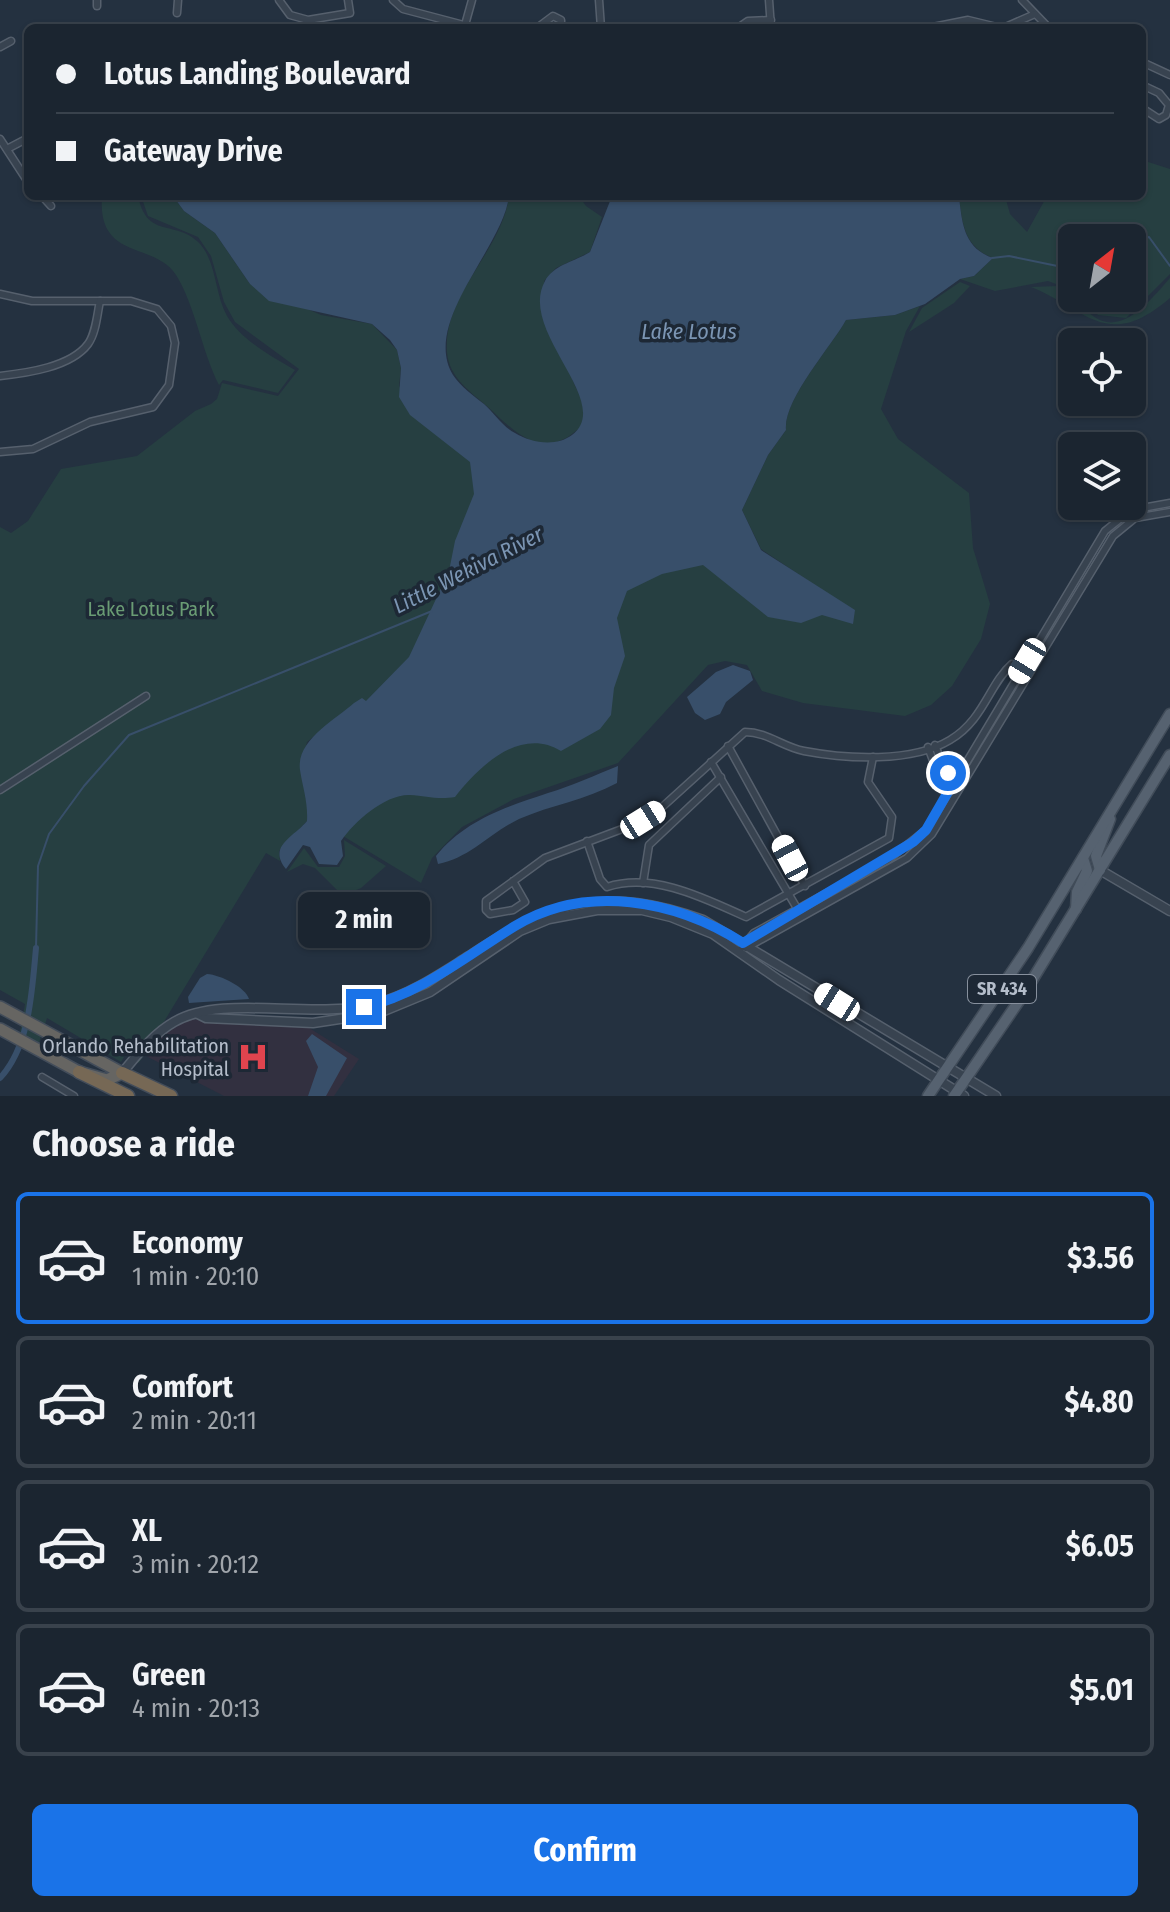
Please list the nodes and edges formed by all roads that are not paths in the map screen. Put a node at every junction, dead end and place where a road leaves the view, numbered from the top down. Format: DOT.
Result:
graph roads {
  1 [pos="178,0"];
  2 [pos="279,0"];
  3 [pos="348,0"];
  4 [pos="393,0"];
  5 [pos="472,0"];
  6 [pos="599,0"];
  7 [pos="769,0"];
  8 [pos="1022,0"];
  9 [pos="177,13"];
  10 [pos="1035,14"];
  11 [pos="461,24"];
  12 [pos="465,24"];
  13 [pos="542,24"];
  14 [pos="561,24"];
  15 [pos="601,24"];
  16 [pos="744,24"];
  17 [pos="771,24"];
  18 [pos="948,24"];
  19 [pos="985,24"];
  20 [pos="1011,24"];
  21 [pos="1045,24"];
  22 [pos="11,41"];
  23 [pos="0,47"];
  24 [pos="1146,64"];
  25 [pos="1170,75"];
  26 [pos="1146,87"];
  27 [pos="1146,111"];
  28 [pos="0,139"];
  29 [pos="24,140"];
  30 [pos="7,149"];
  31 [pos="24,176"];
  32 [pos="46,200"];
  33 [pos="51,206"];
  34 [pos="0,294"];
  35 [pos="100,301"];
  36 [pos="0,376"];
  37 [pos="0,452"];
  38 [pos="1170,503"];
  39 [pos="1170,512"];
  40 [pos="1012,664"];
  41 [pos="146,696"];
  42 [pos="1170,714"];
  43 [pos="728,746"];
  44 [pos="932,746"];
  45 [pos="1170,755"];
  46 [pos="873,757"];
  47 [pos="711,762"];
  48 [pos="941,772"];
  49 [pos="721,777"];
  50 [pos="957,778"];
  51 [pos="965,783"];
  52 [pos="952,785"];
  53 [pos="0,790"];
  54 [pos="960,790"];
  55 [pos="1113,809"];
  56 [pos="587,841"];
  57 [pos="1083,858"];
  58 [pos="1100,870"];
  59 [pos="513,881"];
  60 [pos="643,883"];
  61 [pos="805,886"];
  62 [pos="788,896"];
  63 [pos="797,908"];
  64 [pos="1075,911"];
  65 [pos="1170,911"];
  66 [pos="802,917"];
  67 [pos="744,947"];
  68 [pos="837,1002"];
  69 [pos="0,1007"];
  70 [pos="831,1012"];
  71 [pos="4,1032"];
  72 [pos="947,1068"];
  73 [pos="79,1072"];
  74 [pos="122,1073"];
  75 [pos="42,1077"];
  76 [pos="966,1078"];
  77 [pos="940,1079"];
  78 [pos="958,1094"];
  79 [pos="74,1096"];
  80 [pos="128,1096"];
  81 [pos="171,1096"];
  82 [pos="928,1096"];
  83 [pos="996,1096"];
  1 -- 9 [label="street"];
  2 -- 3 [label="street"];
  4 -- 11 [label="street"];
  5 -- 12 [label="street"];
  6 -- 15 [label="street"];
  7 -- 17 [label="street"];
  8 -- 10 [label="street"];
  10 -- 20 [label="street"];
  10 -- 21 [label="street"];
  13 -- 14 [label="street"];
  16 -- 17 [label="street"];
  18 -- 19 [label="street"];
  22 -- 23 [label="street"];
  24 -- 25 [label="street"];
  26 -- 27 [label="street"];
  28 -- 30 [label="street"];
  29 -- 30 [label="street"];
  30 -- 31 [label="street"];
  32 -- 33 [label="street"];
  34 -- 35 [label="street"];
  35 -- 36 [label="street"];
  35 -- 37 [label="street"];
  38 -- 50 [label="street"];
  39 -- 51 [label="street"];
  40 -- 44 [label="street"];
  41 -- 53 [label="street"];
  42 -- 55 [label="main road, SR 434"];
  43 -- 46 [label="street"];
  43 -- 47 [label="street"];
  43 -- 61 [label="street"];
  44 -- 46 [label="street"];
  44 -- 48 [label="street"];
  45 -- 58 [label="main road, SR 434"];
  46 -- 61 [label="street"];
  47 -- 49 [label="street"];
  47 -- 56 [label="street"];
  48 -- 50 [label="street"];
  48 -- 52 [label="street"];
  49 -- 60 [label="street"];
  49 -- 62 [label="street"];
  50 -- 51 [label="street"];
  50 -- 52 [label="street"];
  51 -- 54 [label="street"];
  52 -- 54 [label="street"];
  52 -- 63 [label="street"];
  54 -- 66 [label="street"];
  55 -- 57 [label="main road, SR 434"];
  55 -- 58 [label="main road"];
  56 -- 59 [label="street"];
  56 -- 60 [label="street"];
  57 -- 64 [label="main road"];
  57 -- 72 [label="main road, SR 434"];
  58 -- 64 [label="main road, SR 434"];
  58 -- 65 [label="street"];
  59 -- 59 [label="street"];
  60 -- 62 [label="street"];
  61 -- 62 [label="street"];
  62 -- 63 [label="street"];
  63 -- 66 [label="street"];
  63 -- 67 [label="street"];
  64 -- 76 [label="main road, SR 434"];
  66 -- 67 [label="street"];
  67 -- 68 [label="street"];
  67 -- 70 [label="street"];
  67 -- 74 [label="street"];
  68 -- 70 [label="street"];
  68 -- 72 [label="street"];
  69 -- 74 [label="highway"];
  70 -- 77 [label="street"];
  71 -- 73 [label="highway"];
  72 -- 76 [label="street"];
  72 -- 77 [label="main road, SR 434"];
  73 -- 74 [label="highway"];
  73 -- 80 [label="highway"];
  74 -- 81 [label="highway"];
  75 -- 79 [label="street"];
  76 -- 78 [label="main road, SR 434"];
  76 -- 83 [label="street"];
  77 -- 78 [label="street"];
  77 -- 82 [label="main road, SR 434"];
}
